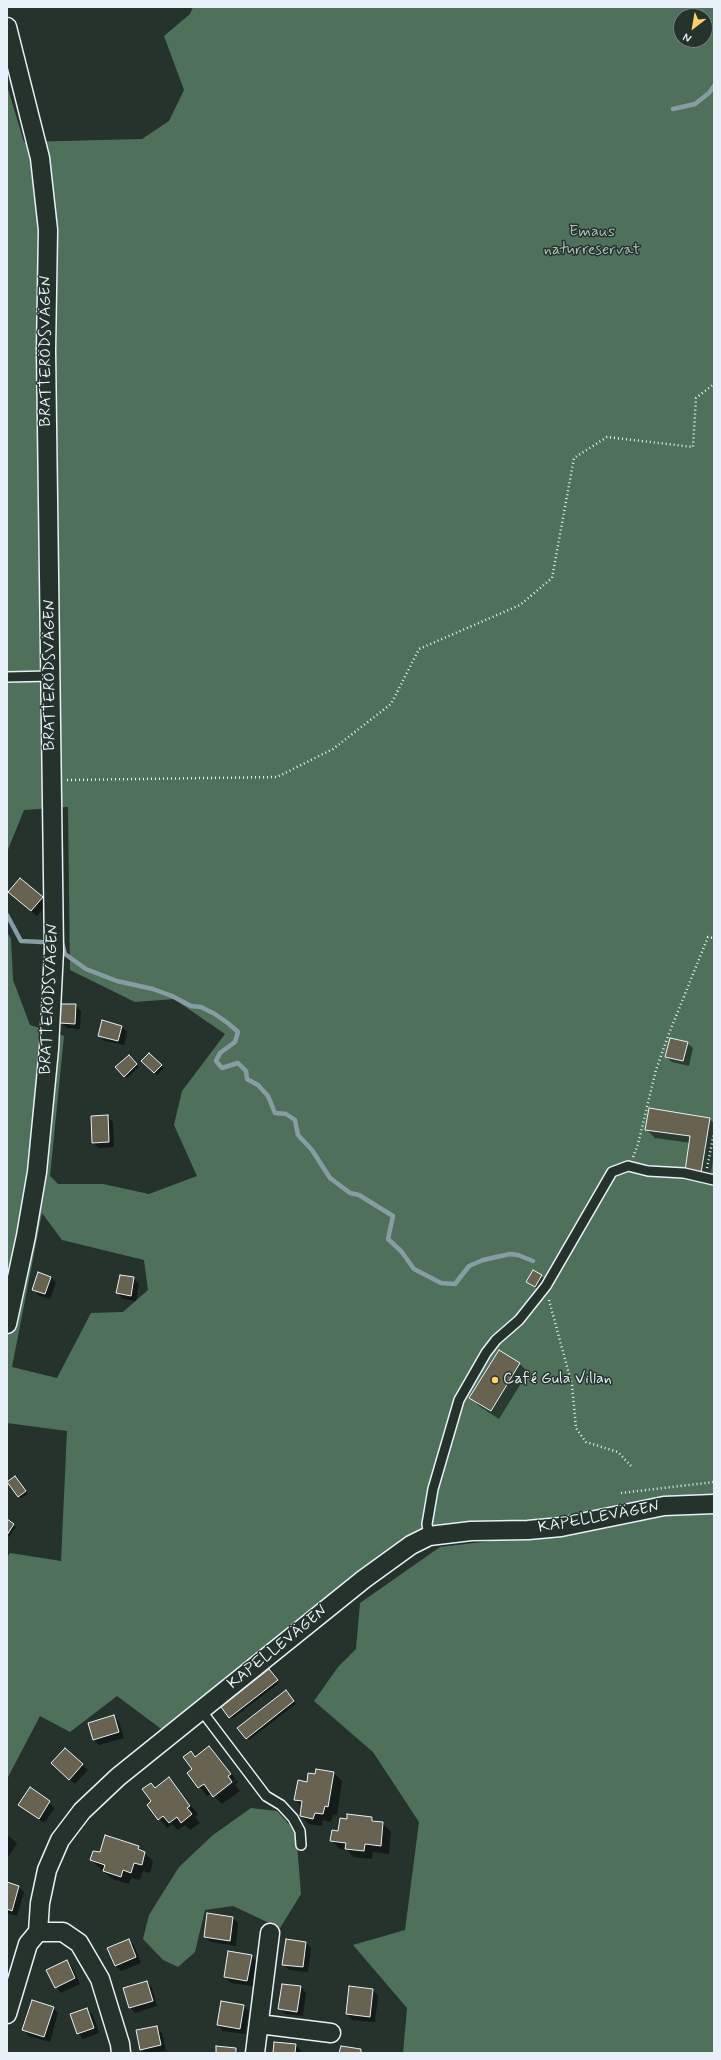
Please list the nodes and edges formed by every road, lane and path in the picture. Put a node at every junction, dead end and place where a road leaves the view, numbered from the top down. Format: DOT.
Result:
graph roads {
  1 [pos="7,27"];
  2 [pos="714,384"];
  3 [pos="50,676"];
  4 [pos="7,677"];
  5 [pos="51,781"];
  6 [pos="714,938"];
  7 [pos="714,1133"];
  8 [pos="628,1166"];
  9 [pos="710,1179"];
  10 [pos="546,1286"];
  11 [pos="7,1324"];
  12 [pos="631,1466"];
  13 [pos="714,1482"];
  14 [pos="621,1493"];
  15 [pos="714,1504"];
  16 [pos="430,1536"];
  17 [pos="201,1710"];
  18 [pos="301,1845"];
  19 [pos="38,1932"];
  20 [pos="270,1933"];
  21 [pos="7,2014"];
  22 [pos="258,2024"];
  23 [pos="331,2033"];
  24 [pos="121,2053"];
  25 [pos="255,2053"];
  1 -- 3 [label="street, BRATTERÖDSVÄGEN"];
  2 -- 5 [label="path"];
  3 -- 4 [label="lane"];
  3 -- 5 [label="street, BRATTERÖDSVÄGEN"];
  5 -- 11 [label="street, BRATTERÖDSVÄGEN"];
  6 -- 8 [label="path"];
  7 -- 9 [label="path"];
  8 -- 9 [label="lane"];
  8 -- 10 [label="lane"];
  10 -- 12 [label="path"];
  10 -- 16 [label="lane"];
  13 -- 14 [label="path"];
  15 -- 16 [label="street, KAPELLEVÄGEN"];
  16 -- 17 [label="street, KAPELLEVÄGEN"];
  17 -- 18 [label="lane"];
  17 -- 19 [label="street, KAPELLEVÄGEN"];
  19 -- 21 [label="street"];
  19 -- 24 [label="street"];
  20 -- 22 [label="street"];
  22 -- 23 [label="street"];
  22 -- 25 [label="street"];
}
